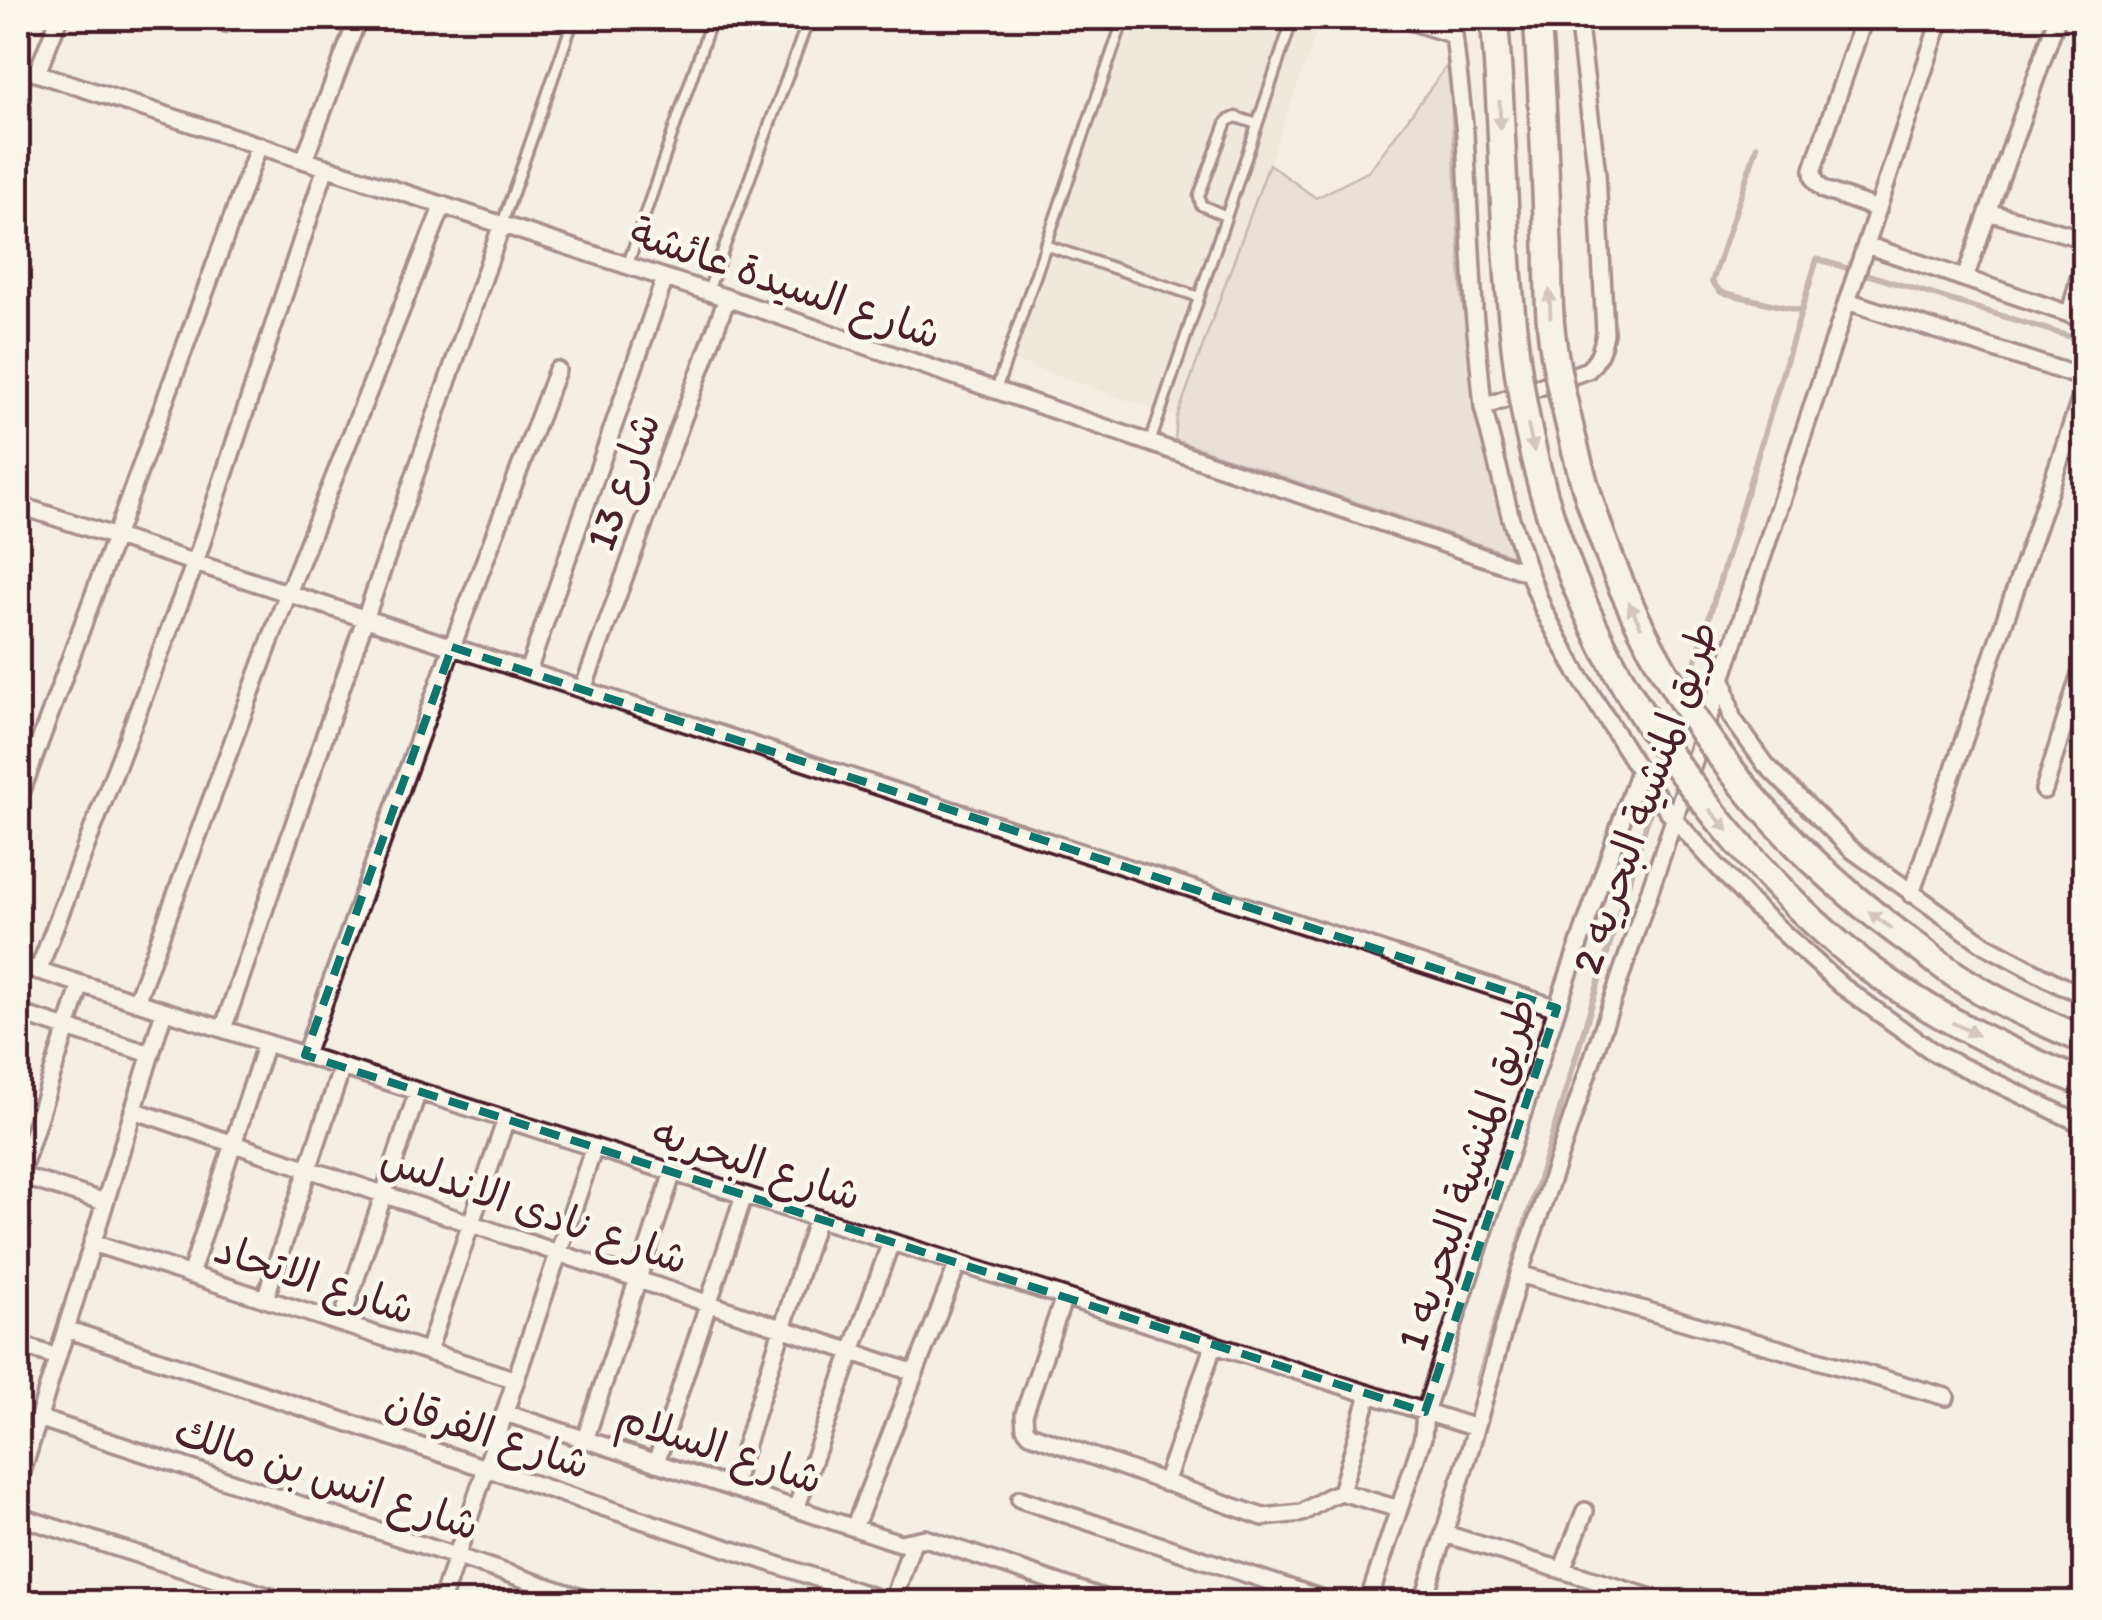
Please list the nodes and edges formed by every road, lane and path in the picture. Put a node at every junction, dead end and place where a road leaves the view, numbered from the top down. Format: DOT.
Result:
graph roads {
  1 [pos="59,18"];
  2 [pos="358,18"];
  3 [pos="574,18"];
  4 [pos="712,18"];
  5 [pos="809,18"];
  6 [pos="1124,18"];
  7 [pos="1292,18"];
  8 [pos="1401,18"];
  9 [pos="1450,18"];
  10 [pos="1494,18"];
  11 [pos="1537,18"];
  12 [pos="1578,18"];
  13 [pos="1864,18"];
  14 [pos="1941,18"];
  15 [pos="2057,18"];
  16 [pos="1454,35"];
  17 [pos="18,67"];
  18 [pos="38,73"];
  19 [pos="1257,124"];
  20 [pos="259,145"];
  21 [pos="304,160"];
  22 [pos="326,167"];
  23 [pos="442,205"];
  24 [pos="1878,209"];
  25 [pos="1988,212"];
  26 [pos="1226,216"];
  27 [pos="502,224"];
  28 [pos="2084,240"];
  29 [pos="1046,245"];
  30 [pos="1866,245"];
  31 [pos="2084,260"];
  32 [pos="628,266"];
  33 [pos="666,278"];
  34 [pos="1965,278"];
  35 [pos="708,291"];
  36 [pos="1199,296"];
  37 [pos="727,298"];
  38 [pos="1847,300"];
  39 [pos="2077,317"];
  40 [pos="557,370"];
  41 [pos="2084,378"];
  42 [pos="2084,388"];
  43 [pos="996,390"];
  44 [pos="1483,407"];
  45 [pos="1150,443"];
  46 [pos="18,504"];
  47 [pos="115,536"];
  48 [pos="194,562"];
  49 [pos="1529,573"];
  50 [pos="288,593"];
  51 [pos="366,620"];
  52 [pos="452,647"];
  53 [pos="2084,662"];
  54 [pos="528,672"];
  55 [pos="1723,676"];
  56 [pos="582,690"];
  57 [pos="1639,770"];
  58 [pos="2044,790"];
  59 [pos="18,801"];
  60 [pos="1674,819"];
  61 [pos="1911,894"];
  62 [pos="18,964"];
  63 [pos="38,970"];
  64 [pos="81,984"];
  65 [pos="2084,994"];
  66 [pos="136,1002"];
  67 [pos="1558,1008"];
  68 [pos="164,1011"];
  69 [pos="18,1013"];
  70 [pos="67,1028"];
  71 [pos="222,1029"];
  72 [pos="2084,1040"];
  73 [pos="266,1043"];
  74 [pos="151,1054"];
  75 [pos="305,1056"];
  76 [pos="342,1067"];
  77 [pos="2084,1084"];
  78 [pos="418,1091"];
  79 [pos="133,1110"];
  80 [pos="506,1119"];
  81 [pos="2084,1124"];
  82 [pos="233,1144"];
  83 [pos="594,1148"];
  84 [pos="308,1169"];
  85 [pos="672,1172"];
  86 [pos="18,1177"];
  87 [pos="384,1194"];
  88 [pos="744,1195"];
  89 [pos="105,1202"];
  90 [pos="817,1218"];
  91 [pos="471,1224"];
  92 [pos="891,1242"];
  93 [pos="92,1243"];
  94 [pos="558,1253"];
  95 [pos="958,1263"];
  96 [pos="1519,1274"];
  97 [pos="190,1275"];
  98 [pos="638,1279"];
  99 [pos="1064,1297"];
  100 [pos="266,1299"];
  101 [pos="708,1303"];
  102 [pos="340,1323"];
  103 [pos="782,1328"];
  104 [pos="66,1329"];
  105 [pos="18,1344"];
  106 [pos="1214,1344"];
  107 [pos="852,1351"];
  108 [pos="428,1352"];
  109 [pos="57,1357"];
  110 [pos="915,1373"];
  111 [pos="516,1380"];
  112 [pos="1369,1394"];
  113 [pos="1946,1397"];
  114 [pos="1425,1412"];
  115 [pos="505,1413"];
  116 [pos="18,1422"];
  117 [pos="37,1423"];
  118 [pos="1476,1428"];
  119 [pos="585,1440"];
  120 [pos="656,1463"];
  121 [pos="486,1469"];
  122 [pos="1165,1483"];
  123 [pos="18,1485"];
  124 [pos="732,1488"];
  125 [pos="1341,1492"];
  126 [pos="1020,1498"];
  127 [pos="796,1509"];
  128 [pos="1399,1509"];
  129 [pos="1585,1511"];
  130 [pos="18,1516"];
  131 [pos="854,1528"];
  132 [pos="1445,1534"];
  133 [pos="913,1540"];
  134 [pos="457,1557"];
  135 [pos="1562,1570"];
  136 [pos="18,1598"];
  137 [pos="31,1602"];
  138 [pos="286,1602"];
  139 [pos="441,1602"];
  140 [pos="594,1602"];
  141 [pos="891,1602"];
  142 [pos="1115,1602"];
  143 [pos="1332,1602"];
  144 [pos="1368,1602"];
  145 [pos="1423,1602"];
  146 [pos="1665,1602"];
  1 -- 18 [label="street"];
  2 -- 21 [label="street"];
  3 -- 27 [label="lane"];
  4 -- 32 [label="lane"];
  5 -- 35 [label="lane"];
  6 -- 29 [label="lane"];
  7 -- 19 [label="lane"];
  8 -- 16 [label="street"];
  9 -- 16 [label="street"];
  10 -- 77 [label="main road, one-way, bridge"];
  72 -- 11 [label="main road, one-way, bridge"];
  12 -- 44 [label="street"];
  13 -- 24 [label="street"];
  14 -- 24 [label="street, طريق المنشية البحريه 2"];
  15 -- 25 [label="street"];
  16 -- 44 [label="street"];
  17 -- 18 [label="street, شارع السيدة عائشة"];
  18 -- 20 [label="street, شارع السيدة عائشة"];
  19 -- 26 [label="lane"];
  19 -- 26 [label="lane"];
  20 -- 21 [label="street, شارع السيدة عائشة"];
  20 -- 47 [label="street"];
  21 -- 22 [label="street, شارع السيدة عائشة"];
  22 -- 23 [label="street, شارع السيدة عائشة"];
  22 -- 48 [label="street"];
  23 -- 27 [label="street, شارع السيدة عائشة"];
  23 -- 50 [label="street"];
  24 -- 30 [label="street, طريق المنشية البحريه 2"];
  25 -- 28 [label="street"];
  25 -- 34 [label="street"];
  26 -- 36 [label="lane"];
  27 -- 32 [label="street, شارع السيدة عائشة"];
  27 -- 51 [label="street"];
  29 -- 36 [label="lane"];
  29 -- 43 [label="lane"];
  30 -- 34 [label="street"];
  30 -- 38 [label="street, طريق المنشية البحريه 2"];
  31 -- 39 [label="street"];
  32 -- 33 [label="street, شارع السيدة عائشة"];
  33 -- 35 [label="street, شارع السيدة عائشة"];
  33 -- 54 [label="street"];
  34 -- 39 [label="street"];
  35 -- 37 [label="street, شارع السيدة عائشة"];
  36 -- 45 [label="lane"];
  37 -- 43 [label="street, شارع السيدة عائشة"];
  37 -- 56 [label="street, شارع 13"];
  38 -- 41 [label="street"];
  38 -- 55 [label="street, طريق المنشية البحريه 2"];
  40 -- 52 [label="street"];
  42 -- 61 [label="street"];
  43 -- 45 [label="street, شارع السيدة عائشة"];
  44 -- 49 [label="street"];
  45 -- 49 [label="street, شارع السيدة عائشة"];
  46 -- 47 [label="street"];
  47 -- 48 [label="street"];
  47 -- 59 [label="street"];
  48 -- 50 [label="street"];
  48 -- 63 [label="street"];
  49 -- 57 [label="street"];
  50 -- 51 [label="street"];
  50 -- 66 [label="street"];
  51 -- 52 [label="street"];
  51 -- 71 [label="street"];
  52 -- 54 [label="street"];
  52 -- 75 [label="street"];
  53 -- 58 [label="street"];
  54 -- 56 [label="street"];
  55 -- 60 [label="street, طريق المنشية البحريه 2"];
  55 -- 61 [label="street"];
  56 -- 67 [label="street"];
  57 -- 60 [label="street"];
  57 -- 67 [label="street, طريق المنشية البحريه 1"];
  60 -- 81 [label="street"];
  60 -- 96 [label="street, طريق المنشية البحريه 2"];
  61 -- 65 [label="street"];
  62 -- 63 [label="street, شارع البحريه"];
  63 -- 64 [label="street, شارع البحريه"];
  64 -- 66 [label="street, شارع البحريه"];
  64 -- 70 [label="street"];
  66 -- 68 [label="street, شارع البحريه"];
  67 -- 114 [label="street, طريق المنشية البحريه 1"];
  68 -- 71 [label="street, شارع البحريه"];
  68 -- 74 [label="street"];
  69 -- 70 [label="street"];
  70 -- 74 [label="street"];
  70 -- 86 [label="street"];
  71 -- 73 [label="street, شارع البحريه"];
  73 -- 75 [label="street, شارع البحريه"];
  73 -- 82 [label="street"];
  74 -- 79 [label="street"];
  75 -- 76 [label="street, شارع البحريه"];
  76 -- 78 [label="street, شارع البحريه"];
  76 -- 84 [label="street"];
  78 -- 80 [label="street, شارع البحريه"];
  78 -- 87 [label="street"];
  79 -- 82 [label="street, شارع نادى الاندلس"];
  79 -- 89 [label="street"];
  80 -- 83 [label="street, شارع البحريه"];
  80 -- 91 [label="street"];
  82 -- 84 [label="street, شارع نادى الاندلس"];
  82 -- 97 [label="street"];
  83 -- 85 [label="street, شارع البحريه"];
  83 -- 94 [label="street"];
  84 -- 87 [label="street, شارع نادى الاندلس"];
  84 -- 100 [label="street"];
  85 -- 88 [label="street, شارع البحريه"];
  85 -- 98 [label="street"];
  86 -- 89 [label="street"];
  87 -- 91 [label="street, شارع نادى الاندلس"];
  87 -- 102 [label="street"];
  88 -- 90 [label="street, شارع البحريه"];
  88 -- 101 [label="street"];
  89 -- 93 [label="street"];
  90 -- 92 [label="street, شارع البحريه"];
  90 -- 103 [label="street"];
  91 -- 94 [label="street, شارع نادى الاندلس"];
  91 -- 108 [label="street"];
  92 -- 95 [label="street, شارع البحريه"];
  92 -- 107 [label="street"];
  93 -- 97 [label="street, شارع الاتحاد"];
  93 -- 104 [label="street"];
  94 -- 98 [label="street, شارع نادى الاندلس"];
  94 -- 111 [label="street"];
  95 -- 99 [label="street, شارع البحريه"];
  95 -- 110 [label="street"];
  96 -- 113 [label="street"];
  96 -- 118 [label="street, طريق المنشية البحريه 2"];
  97 -- 100 [label="street, شارع الاتحاد"];
  98 -- 101 [label="street, شارع نادى الاندلس"];
  98 -- 119 [label="street"];
  99 -- 106 [label="street, شارع البحريه"];
  99 -- 122 [label="street"];
  100 -- 102 [label="street, شارع الاتحاد"];
  101 -- 103 [label="street, شارع نادى الاندلس"];
  101 -- 120 [label="street"];
  102 -- 108 [label="street, شارع الاتحاد"];
  103 -- 107 [label="street, شارع نادى الاندلس"];
  103 -- 124 [label="street"];
  104 -- 109 [label="street"];
  104 -- 121 [label="street, شارع الفرقان"];
  105 -- 109 [label="street"];
  106 -- 112 [label="street, شارع البحريه"];
  106 -- 122 [label="street"];
  107 -- 110 [label="street, شارع نادى الاندلس"];
  107 -- 127 [label="street"];
  108 -- 111 [label="street, شارع الاتحاد"];
  109 -- 117 [label="street"];
  110 -- 131 [label="street"];
  111 -- 115 [label="street"];
  112 -- 114 [label="street, شارع البحريه"];
  112 -- 125 [label="street"];
  114 -- 118 [label="street, شارع البحريه"];
  114 -- 128 [label="street, طريق المنشية البحريه 1"];
  115 -- 119 [label="street, شارع السلام"];
  115 -- 121 [label="street"];
  116 -- 117 [label="street, شارع انس بن مالك"];
  117 -- 123 [label="street"];
  117 -- 134 [label="street, شارع انس بن مالك"];
  118 -- 132 [label="street, طريق المنشية البحريه 2"];
  119 -- 120 [label="street, شارع السلام"];
  120 -- 124 [label="street, شارع السلام"];
  121 -- 134 [label="street"];
  121 -- 141 [label="street, شارع الفرقان"];
  122 -- 125 [label="street"];
  124 -- 127 [label="street, شارع السلام"];
  125 -- 128 [label="street"];
  126 -- 143 [label="street"];
  127 -- 131 [label="street, شارع السلام"];
  128 -- 144 [label="street, طريق المنشية البحريه 1"];
  129 -- 135 [label="street"];
  130 -- 138 [label="street"];
  131 -- 133 [label="street, شارع السلام"];
  132 -- 135 [label="street"];
  132 -- 145 [label="street, طريق المنشية البحريه 2"];
  133 -- 141 [label="street"];
  133 -- 142 [label="street, شارع السلام"];
  134 -- 139 [label="street"];
  134 -- 140 [label="street, شارع انس بن مالك"];
  135 -- 146 [label="street"];
  136 -- 137 [label="street"];
}
